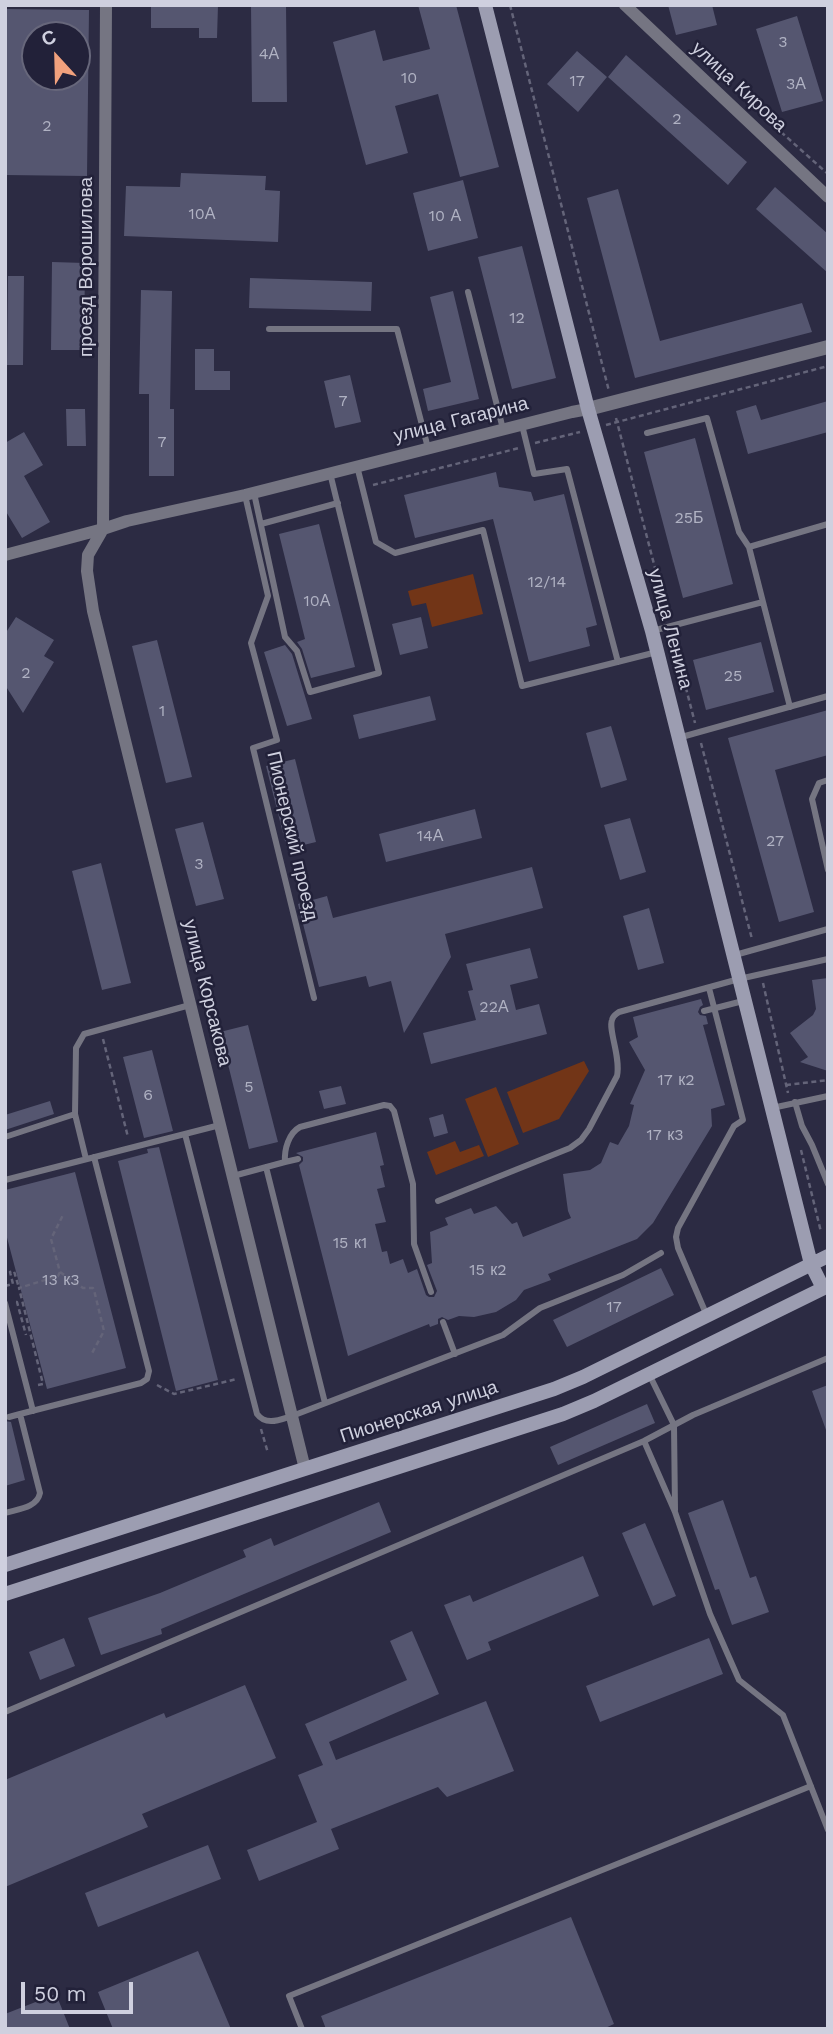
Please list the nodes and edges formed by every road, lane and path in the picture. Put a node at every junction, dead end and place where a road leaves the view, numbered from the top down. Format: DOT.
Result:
graph roads {
  1 [pos="106,5"];
  2 [pos="485,5"];
  3 [pos="625,5"];
  4 [pos="828,197"];
  5 [pos="468,292"];
  6 [pos="270,329"];
  7 [pos="828,347"];
  8 [pos="828,366"];
  9 [pos="588,409"];
  10 [pos="522,425"];
  11 [pos="593,428"];
  12 [pos="503,429"];
  13 [pos="647,433"];
  14 [pos="527,446"];
  15 [pos="428,448"];
  16 [pos="358,466"];
  17 [pos="330,473"];
  18 [pos="363,488"];
  19 [pos="250,494"];
  20 [pos="338,503"];
  21 [pos="261,524"];
  22 [pos="828,524"];
  23 [pos="103,529"];
  24 [pos="749,547"];
  25 [pos="5,555"];
  26 [pos="763,602"];
  27 [pos="652,631"];
  28 [pos="657,652"];
  29 [pos="618,662"];
  30 [pos="828,696"];
  31 [pos="790,707"];
  32 [pos="678,738"];
  33 [pos="828,780"];
  34 [pos="828,870"];
  35 [pos="828,929"];
  36 [pos="733,956"];
  37 [pos="828,959"];
  38 [pos="739,979"];
  39 [pos="709,988"];
  40 [pos="314,998"];
  41 [pos="744,1000"];
  42 [pos="190,1005"];
  43 [pos="714,1008"];
  44 [pos="704,1011"];
  45 [pos="100,1029"];
  46 [pos="828,1080"];
  47 [pos="786,1085"];
  48 [pos="828,1096"];
  49 [pos="795,1102"];
  50 [pos="772,1108"];
  51 [pos="75,1114"];
  52 [pos="220,1125"];
  53 [pos="186,1133"];
  54 [pos="5,1137"];
  55 [pos="131,1147"];
  56 [pos="94,1157"];
  57 [pos="86,1159"];
  58 [pos="298,1159"];
  59 [pos="285,1162"];
  60 [pos="266,1167"];
  61 [pos="233,1176"];
  62 [pos="5,1180"];
  63 [pos="828,1184"];
  64 [pos="438,1201"];
  65 [pos="64,1216"];
  66 [pos="662,1253"];
  67 [pos="828,1255"];
  68 [pos="811,1264"];
  69 [pos="60,1272"];
  70 [pos="5,1286"];
  71 [pos="825,1287"];
  72 [pos="19,1288"];
  73 [pos="431,1292"];
  74 [pos="8,1303"];
  75 [pos="706,1315"];
  76 [pos="443,1322"];
  77 [pos="455,1354"];
  78 [pos="91,1355"];
  79 [pos="828,1358"];
  80 [pos="649,1374"];
  81 [pos="247,1376"];
  82 [pos="147,1379"];
  83 [pos="326,1403"];
  84 [pos="33,1410"];
  85 [pos="20,1414"];
  86 [pos="292,1416"];
  87 [pos="9,1417"];
  88 [pos="261,1420"];
  89 [pos="674,1425"];
  90 [pos="644,1441"];
  91 [pos="268,1453"];
  92 [pos="305,1469"];
  93 [pos="675,1512"];
  94 [pos="5,1513"];
  95 [pos="5,1565"];
  96 [pos="5,1594"];
  97 [pos="5,1712"];
  98 [pos="811,1786"];
  99 [pos="828,1830"];
  100 [pos="302,2029"];
  1 -- 23 [label="street, проезд Ворошилова"];
  2 -- 9 [label="main road, улица Ленина"];
  3 -- 4 [label="street, улица Кирова"];
  5 -- 12 [label="lane"];
  6 -- 15 [label="lane"];
  7 -- 9 [label="street, улица Гагарина"];
  8 -- 11 [label="path"];
  9 -- 10 [label="street, улица Гагарина"];
  9 -- 11 [label="main road, улица Ленина"];
  10 -- 12 [label="street, улица Гагарина"];
  10 -- 14 [label="lane"];
  11 -- 14 [label="path"];
  11 -- 27 [label="main road, улица Ленина"];
  12 -- 15 [label="street, улица Гагарина"];
  13 -- 24 [label="lane"];
  14 -- 18 [label="path"];
  14 -- 29 [label="lane"];
  15 -- 16 [label="street, улица Гагарина"];
  16 -- 17 [label="street, улица Гагарина"];
  16 -- 18 [label="lane"];
  17 -- 19 [label="street, улица Гагарина"];
  17 -- 20 [label="lane"];
  18 -- 29 [label="lane"];
  19 -- 21 [label="lane"];
  19 -- 23 [label="street, улица Гагарина"];
  19 -- 40 [label="lane, Пионерский проезд"];
  20 -- 21 [label="lane"];
  20 -- 21 [label="lane"];
  22 -- 24 [label="lane"];
  23 -- 25 [label="street, улица Гагарина"];
  23 -- 42 [label="street, улица Корсакова"];
  24 -- 26 [label="lane"];
  26 -- 27 [label="lane"];
  26 -- 31 [label="lane"];
  27 -- 28 [label="main road, улица Ленина"];
  28 -- 29 [label="lane"];
  28 -- 32 [label="main road, улица Ленина"];
  30 -- 31 [label="lane"];
  31 -- 32 [label="lane"];
  32 -- 36 [label="main road, улица Ленина"];
  33 -- 34 [label="lane"];
  35 -- 36 [label="lane"];
  36 -- 38 [label="main road, улица Ленина"];
  37 -- 38 [label="lane"];
  38 -- 39 [label="lane"];
  38 -- 41 [label="main road, улица Ленина"];
  39 -- 43 [label="lane"];
  39 -- 64 [label="lane"];
  41 -- 43 [label="lane"];
  41 -- 50 [label="main road, улица Ленина"];
  42 -- 45 [label="lane"];
  42 -- 52 [label="street, улица Корсакова"];
  43 -- 44 [label="lane"];
  43 -- 75 [label="lane"];
  45 -- 51 [label="lane"];
  45 -- 55 [label="path"];
  46 -- 47 [label="path"];
  48 -- 49 [label="lane"];
  49 -- 50 [label="lane"];
  49 -- 63 [label="lane"];
  50 -- 68 [label="main road, улица Ленина"];
  51 -- 54 [label="lane"];
  51 -- 57 [label="lane"];
  52 -- 53 [label="lane"];
  52 -- 61 [label="street, улица Корсакова"];
  53 -- 55 [label="lane"];
  53 -- 81 [label="lane"];
  55 -- 56 [label="lane"];
  56 -- 57 [label="lane"];
  56 -- 82 [label="lane"];
  57 -- 62 [label="lane"];
  58 -- 59 [label="lane"];
  59 -- 60 [label="lane"];
  59 -- 73 [label="lane"];
  60 -- 61 [label="lane"];
  60 -- 83 [label="lane"];
  61 -- 86 [label="street, улица Корсакова"];
  65 -- 69 [label="path"];
  66 -- 77 [label="lane"];
  67 -- 68 [label="main road, Пионерская улица"];
  68 -- 71 [label="main road, улица Ленина"];
  68 -- 75 [label="main road, Пионерская улица"];
  69 -- 72 [label="path"];
  69 -- 78 [label="path"];
  70 -- 72 [label="path"];
  71 -- 80 [label="main road"];
  72 -- 74 [label="path"];
  74 -- 84 [label="lane"];
  75 -- 92 [label="main road, Пионерская улица"];
  76 -- 77 [label="lane"];
  77 -- 83 [label="lane"];
  79 -- 89 [label="lane"];
  80 -- 89 [label="lane"];
  80 -- 96 [label="main road"];
  81 -- 82 [label="path"];
  81 -- 88 [label="lane"];
  82 -- 84 [label="lane"];
  83 -- 86 [label="lane"];
  84 -- 85 [label="lane"];
  85 -- 87 [label="lane"];
  85 -- 94 [label="lane"];
  86 -- 88 [label="lane"];
  86 -- 92 [label="street, улица Корсакова"];
  88 -- 91 [label="path"];
  89 -- 90 [label="lane"];
  89 -- 93 [label="lane"];
  90 -- 93 [label="lane"];
  90 -- 97 [label="lane"];
  92 -- 95 [label="main road, Пионерская улица"];
  93 -- 98 [label="lane"];
  98 -- 99 [label="lane"];
  98 -- 100 [label="lane"];
}
